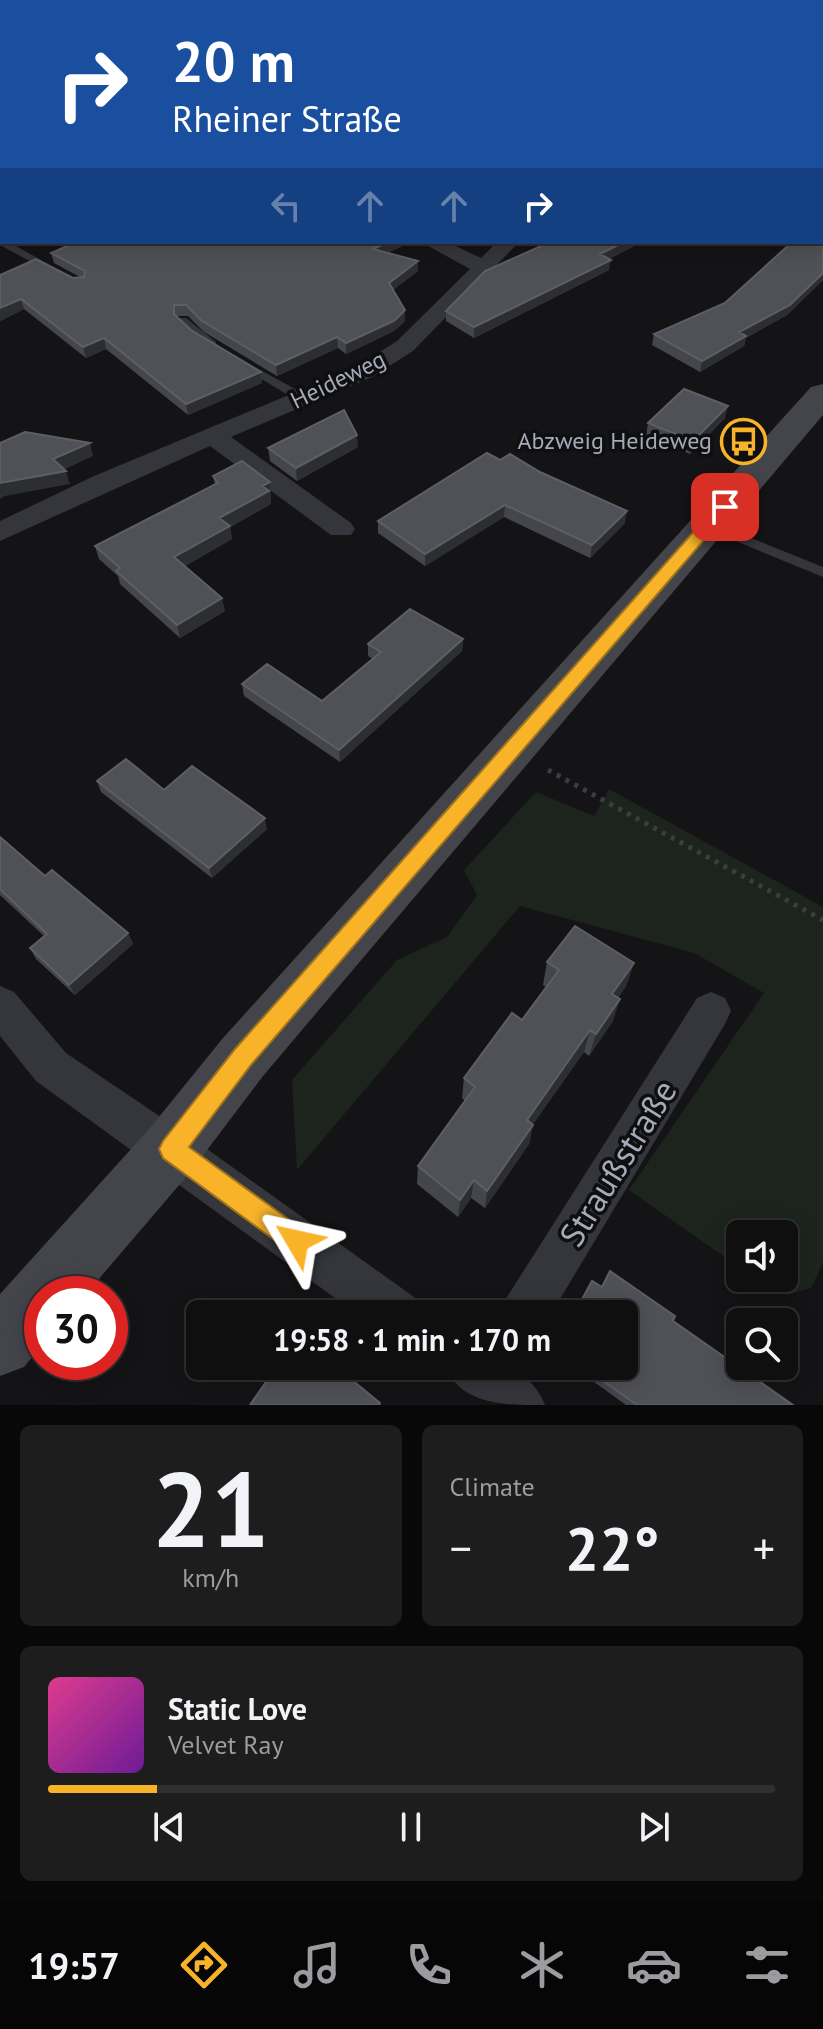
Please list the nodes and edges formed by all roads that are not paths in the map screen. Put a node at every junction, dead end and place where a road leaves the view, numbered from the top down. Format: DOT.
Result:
graph roads {
  1 [pos="8,244"];
  2 [pos="435,244"];
  3 [pos="507,244"];
  4 [pos="483,267"];
  5 [pos="67,277"];
  6 [pos="182,320"];
  7 [pos="823,394"];
  8 [pos="302,398"];
  9 [pos="213,436"];
  10 [pos="709,525"];
  11 [pos="341,529"];
  12 [pos="0,532"];
  13 [pos="823,572"];
  14 [pos="0,1005"];
  15 [pos="711,1011"];
  16 [pos="171,1149"];
  17 [pos="60,1276"];
  18 [pos="378,1300"];
  19 [pos="533,1300"];
  20 [pos="24,1316"];
  21 [pos="0,1343"];
  1 -- 5 [label="lane"];
  2 -- 4 [label="street"];
  3 -- 4 [label="street, Heideweg"];
  4 -- 8 [label="street, Heideweg"];
  6 -- 8 [label="lane"];
  7 -- 10 [label="main road"];
  8 -- 9 [label="street, Heideweg"];
  9 -- 11 [label="street"];
  9 -- 12 [label="street, Heideweg"];
  10 -- 13 [label="lane"];
  10 -- 16 [label="main road"];
  14 -- 16 [label="street"];
  15 -- 19 [label="street, Straußstraße"];
  16 -- 17 [label="main road"];
  16 -- 18 [label="street"];
  20 -- 21 [label="main road"];
}
